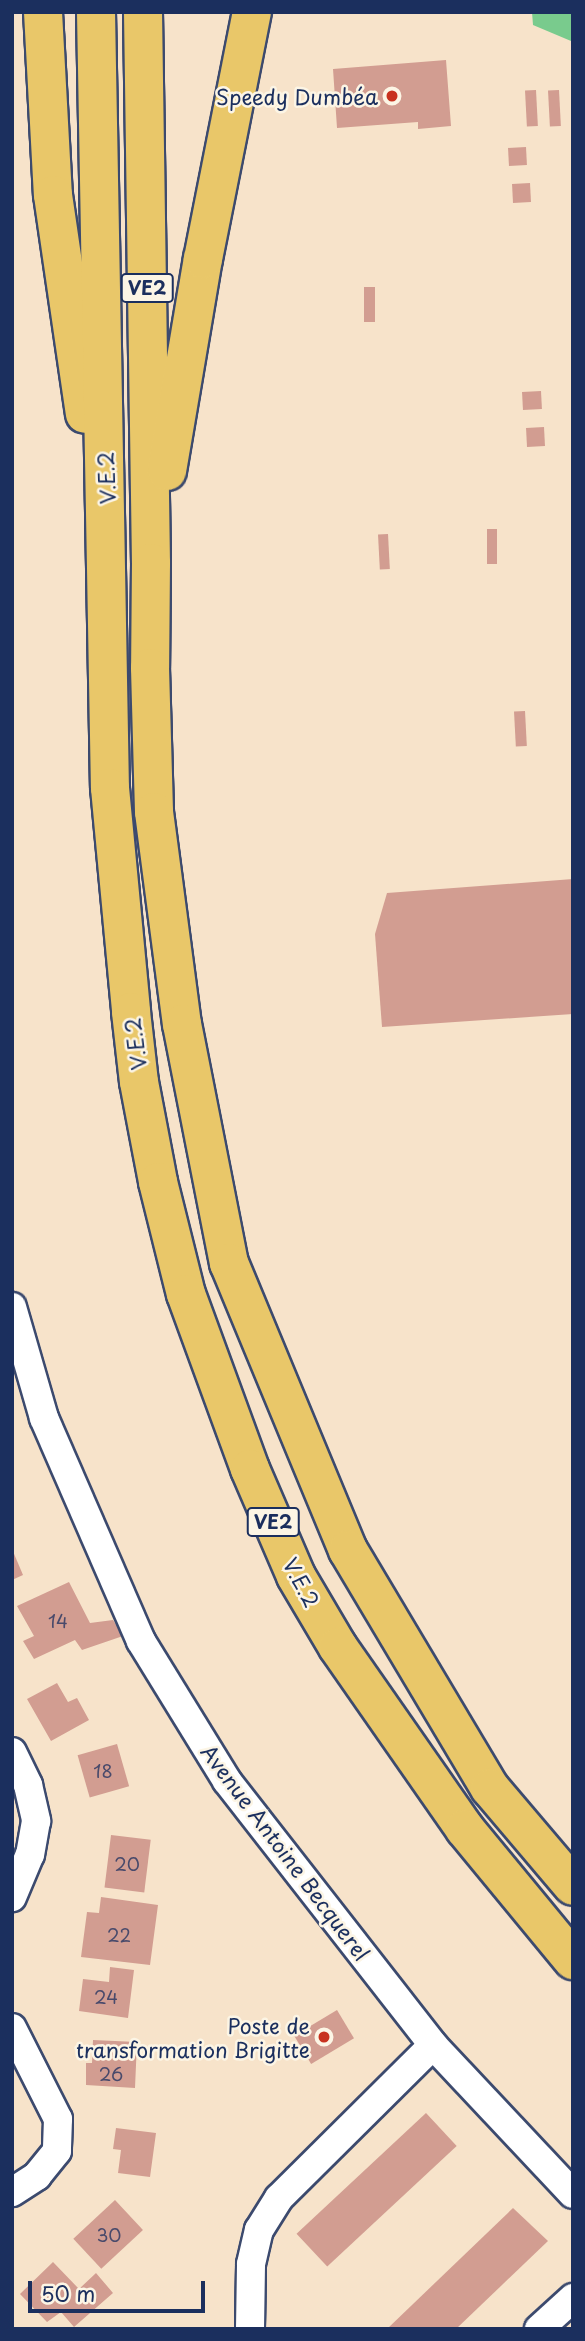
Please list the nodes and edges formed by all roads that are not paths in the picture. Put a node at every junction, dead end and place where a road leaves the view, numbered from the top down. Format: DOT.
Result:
graph roads {
  1 [pos="43,12"];
  2 [pos="96,12"];
  3 [pos="143,12"];
  4 [pos="252,12"];
  5 [pos="108,540"];
  6 [pos="151,563"];
  7 [pos="12,1307"];
  8 [pos="12,1752"];
  9 [pos="573,1885"];
  10 [pos="12,1897"];
  11 [pos="573,1960"];
  12 [pos="12,2028"];
  13 [pos="433,2045"];
  14 [pos="12,2192"];
  15 [pos="573,2194"];
  16 [pos="573,2298"];
  17 [pos="250,2329"];
  18 [pos="539,2329"];
  1 -- 5 [label="highway"];
  2 -- 5 [label="highway, V.E.2 / VE2"];
  3 -- 6 [label="highway, V.E.2 / VE2"];
  4 -- 6 [label="highway"];
  5 -- 11 [label="highway, V.E.2 / VE2"];
  6 -- 9 [label="highway, V.E.2 / VE2"];
  7 -- 13 [label="street, Avenue Antoine Becquerel"];
  8 -- 10 [label="street"];
  12 -- 14 [label="street"];
  13 -- 15 [label="street, Avenue Antoine Becquerel"];
  13 -- 17 [label="street"];
  16 -- 18 [label="street"];
}
